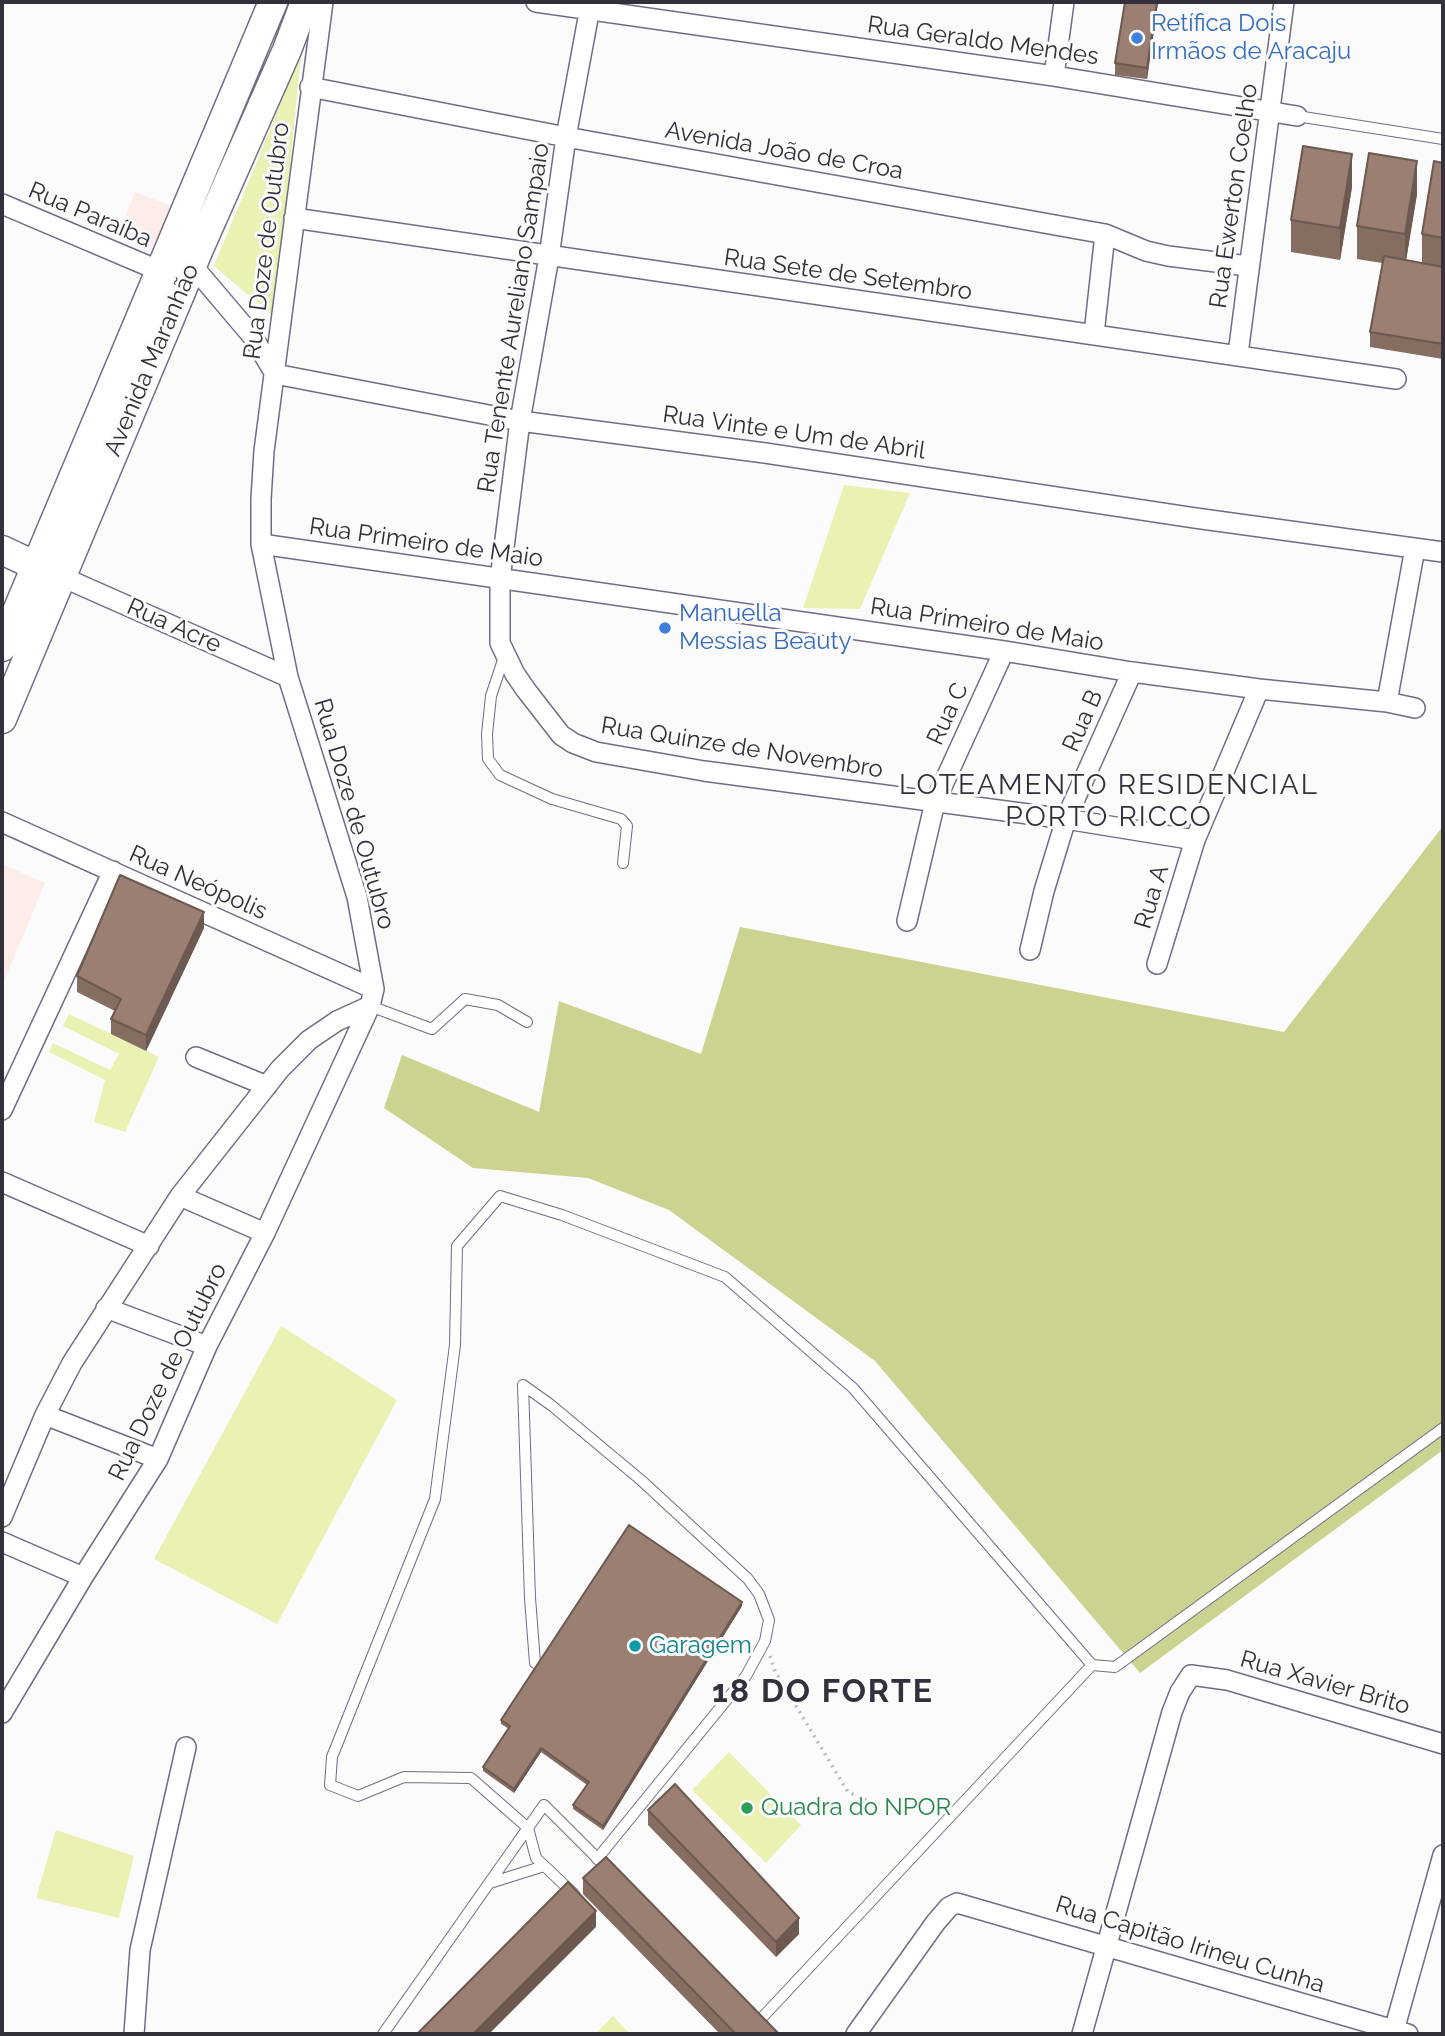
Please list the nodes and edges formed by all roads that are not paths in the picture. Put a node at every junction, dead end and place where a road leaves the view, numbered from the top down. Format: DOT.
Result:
graph roads {
  1 [pos="273,2"];
  2 [pos="304,2"];
  3 [pos="323,2"];
  4 [pos="536,2"];
  5 [pos="1064,2"];
  6 [pos="1284,2"];
  7 [pos="591,6"];
  8 [pos="1054,76"];
  9 [pos="310,87"];
  10 [pos="1269,111"];
  11 [pos="1297,116"];
  12 [pos="566,137"];
  13 [pos="1443,139"];
  14 [pos="2,204"];
  15 [pos="294,218"];
  16 [pos="1105,234"];
  17 [pos="550,257"];
  18 [pos="192,265"];
  19 [pos="1248,266"];
  20 [pos="160,271"];
  21 [pos="1094,334"];
  22 [pos="1238,354"];
  23 [pos="275,374"];
  24 [pos="1396,379"];
  25 [pos="520,421"];
  26 [pos="261,544"];
  27 [pos="1415,548"];
  28 [pos="2,550"];
  29 [pos="1443,552"];
  30 [pos="48,571"];
  31 [pos="500,579"];
  32 [pos="2,647"];
  33 [pos="502,648"];
  34 [pos="1004,651"];
  35 [pos="1132,672"];
  36 [pos="288,677"];
  37 [pos="1259,689"];
  38 [pos="1387,702"];
  39 [pos="1415,708"];
  40 [pos="2,719"];
  41 [pos="935,802"];
  42 [pos="1066,819"];
  43 [pos="2,822"];
  44 [pos="1195,840"];
  45 [pos="623,863"];
  46 [pos="113,872"];
  47 [pos="906,921"];
  48 [pos="1030,950"];
  49 [pos="1157,964"];
  50 [pos="372,997"];
  51 [pos="527,1022"];
  52 [pos="196,1057"];
  53 [pos="267,1086"];
  54 [pos="2,1110"];
  55 [pos="2,1182"];
  56 [pos="180,1196"];
  57 [pos="265,1233"];
  58 [pos="149,1246"];
  59 [pos="106,1308"];
  60 [pos="207,1346"];
  61 [pos="45,1415"];
  62 [pos="1443,1428"];
  63 [pos="158,1458"];
  64 [pos="2,1517"];
  65 [pos="2,1542"];
  66 [pos="83,1577"];
  67 [pos="535,1663"];
  68 [pos="1092,1665"];
  69 [pos="2,1713"];
  70 [pos="1443,1744"];
  71 [pos="186,1747"];
  72 [pos="528,1828"];
  73 [pos="1443,1854"];
  74 [pos="597,1859"];
  75 [pos="544,1866"];
  76 [pos="607,1868"];
  77 [pos="489,1883"];
  78 [pos="580,1900"];
  79 [pos="1108,1947"];
  80 [pos="749,2012"];
  81 [pos="1398,2033"];
  82 [pos="134,2034"];
  83 [pos="383,2034"];
  84 [pos="856,2034"];
  85 [pos="1082,2034"];
  1 -- 20 [label="main road, Avenida Maranhão"];
  2 -- 18 [label="main road, Avenida Maranhão"];
  3 -- 9 [label="street, Rua Doze de Outubro"];
  4 -- 7 [label="street, Rua Geraldo Mendes"];
  5 -- 8 [label="street"];
  6 -- 10 [label="street, Rua Ewerton Coelho"];
  7 -- 8 [label="street, Rua Geraldo Mendes"];
  7 -- 12 [label="street, Rua Tenente Aureliano Sampaio"];
  8 -- 10 [label="street, Rua Geraldo Mendes"];
  9 -- 12 [label="street, Avenida João de Croa"];
  9 -- 15 [label="street, Rua Doze de Outubro"];
  10 -- 11 [label="street, Rua Geraldo Mendes"];
  10 -- 19 [label="street, Rua Ewerton Coelho"];
  11 -- 13 [label="lane"];
  12 -- 16 [label="street, Avenida João de Croa"];
  12 -- 17 [label="street, Rua Tenente Aureliano Sampaio"];
  14 -- 20 [label="street, Rua Paraíba"];
  15 -- 17 [label="street, Rua Sete de Setembro"];
  15 -- 23 [label="street, Rua Doze de Outubro"];
  16 -- 19 [label="street, Avenida João de Croa"];
  16 -- 21 [label="street"];
  17 -- 21 [label="street, Rua Sete de Setembro"];
  17 -- 25 [label="street, Rua Tenente Aureliano Sampaio"];
  18 -- 23 [label="street"];
  18 -- 30 [label="main road, Avenida Maranhão"];
  19 -- 22 [label="street, Rua Ewerton Coelho"];
  20 -- 30 [label="main road, Avenida Maranhão"];
  21 -- 22 [label="street, Rua Sete de Setembro"];
  22 -- 24 [label="street, Rua Sete de Setembro"];
  23 -- 25 [label="street, Rua Vinte e Um de Abril"];
  23 -- 26 [label="street, Rua Doze de Outubro"];
  25 -- 27 [label="street, Rua Vinte e Um de Abril"];
  25 -- 31 [label="street, Rua Tenente Aureliano Sampaio"];
  26 -- 31 [label="street, Rua Primeiro de Maio"];
  26 -- 36 [label="street, Rua Doze de Outubro"];
  27 -- 29 [label="street, Rua Vinte e Um de Abril"];
  27 -- 38 [label="street"];
  28 -- 30 [label="main road, Rua Acre"];
  30 -- 32 [label="main road, Avenida Maranhão"];
  30 -- 36 [label="street, Rua Acre"];
  30 -- 40 [label="main road, Avenida Maranhão"];
  31 -- 33 [label="street, Rua Tenente Aureliano Sampaio"];
  31 -- 34 [label="street, Rua Primeiro de Maio"];
  33 -- 41 [label="street, Rua Quinze de Novembro"];
  33 -- 45 [label="lane"];
  34 -- 35 [label="street, Rua Primeiro de Maio"];
  34 -- 41 [label="street, Rua C"];
  35 -- 37 [label="street, Rua Primeiro de Maio"];
  35 -- 42 [label="street, Rua B"];
  36 -- 50 [label="street, Rua Doze de Outubro"];
  37 -- 38 [label="street, Rua Primeiro de Maio"];
  37 -- 44 [label="street, Rua A"];
  38 -- 39 [label="street, Rua Primeiro de Maio"];
  41 -- 42 [label="street, Rua Quinze de Novembro"];
  41 -- 47 [label="street, Rua C"];
  42 -- 44 [label="street, Rua Quinze de Novembro"];
  42 -- 48 [label="street, Rua B"];
  43 -- 46 [label="street, Rua Neópolis"];
  44 -- 49 [label="street, Rua A"];
  46 -- 50 [label="street, Rua Neópolis"];
  46 -- 54 [label="street"];
  50 -- 51 [label="lane"];
  50 -- 53 [label="street"];
  50 -- 57 [label="street, Rua Doze de Outubro"];
  52 -- 53 [label="street"];
  53 -- 56 [label="street"];
  55 -- 58 [label="street"];
  56 -- 57 [label="street"];
  56 -- 58 [label="street"];
  57 -- 60 [label="street, Rua Doze de Outubro"];
  58 -- 59 [label="street"];
  59 -- 60 [label="street"];
  59 -- 61 [label="street"];
  60 -- 63 [label="street, Rua Doze de Outubro"];
  61 -- 63 [label="street"];
  61 -- 64 [label="street"];
  62 -- 68 [label="lane"];
  63 -- 66 [label="street, Rua Doze de Outubro"];
  65 -- 66 [label="street"];
  66 -- 69 [label="street, Rua Doze de Outubro"];
  67 -- 74 [label="lane"];
  68 -- 72 [label="lane"];
  68 -- 80 [label="lane"];
  70 -- 79 [label="street, Rua Xavier Brito"];
  71 -- 82 [label="street"];
  72 -- 74 [label="lane"];
  72 -- 75 [label="lane"];
  72 -- 77 [label="lane"];
  73 -- 81 [label="street"];
  74 -- 76 [label="lane"];
  75 -- 77 [label="lane"];
  75 -- 78 [label="lane"];
  77 -- 83 [label="lane"];
  79 -- 81 [label="street, Rua Capitão Irineu Cunha"];
  79 -- 84 [label="street, Rua Capitão Irineu Cunha"];
  79 -- 85 [label="street"];
}
